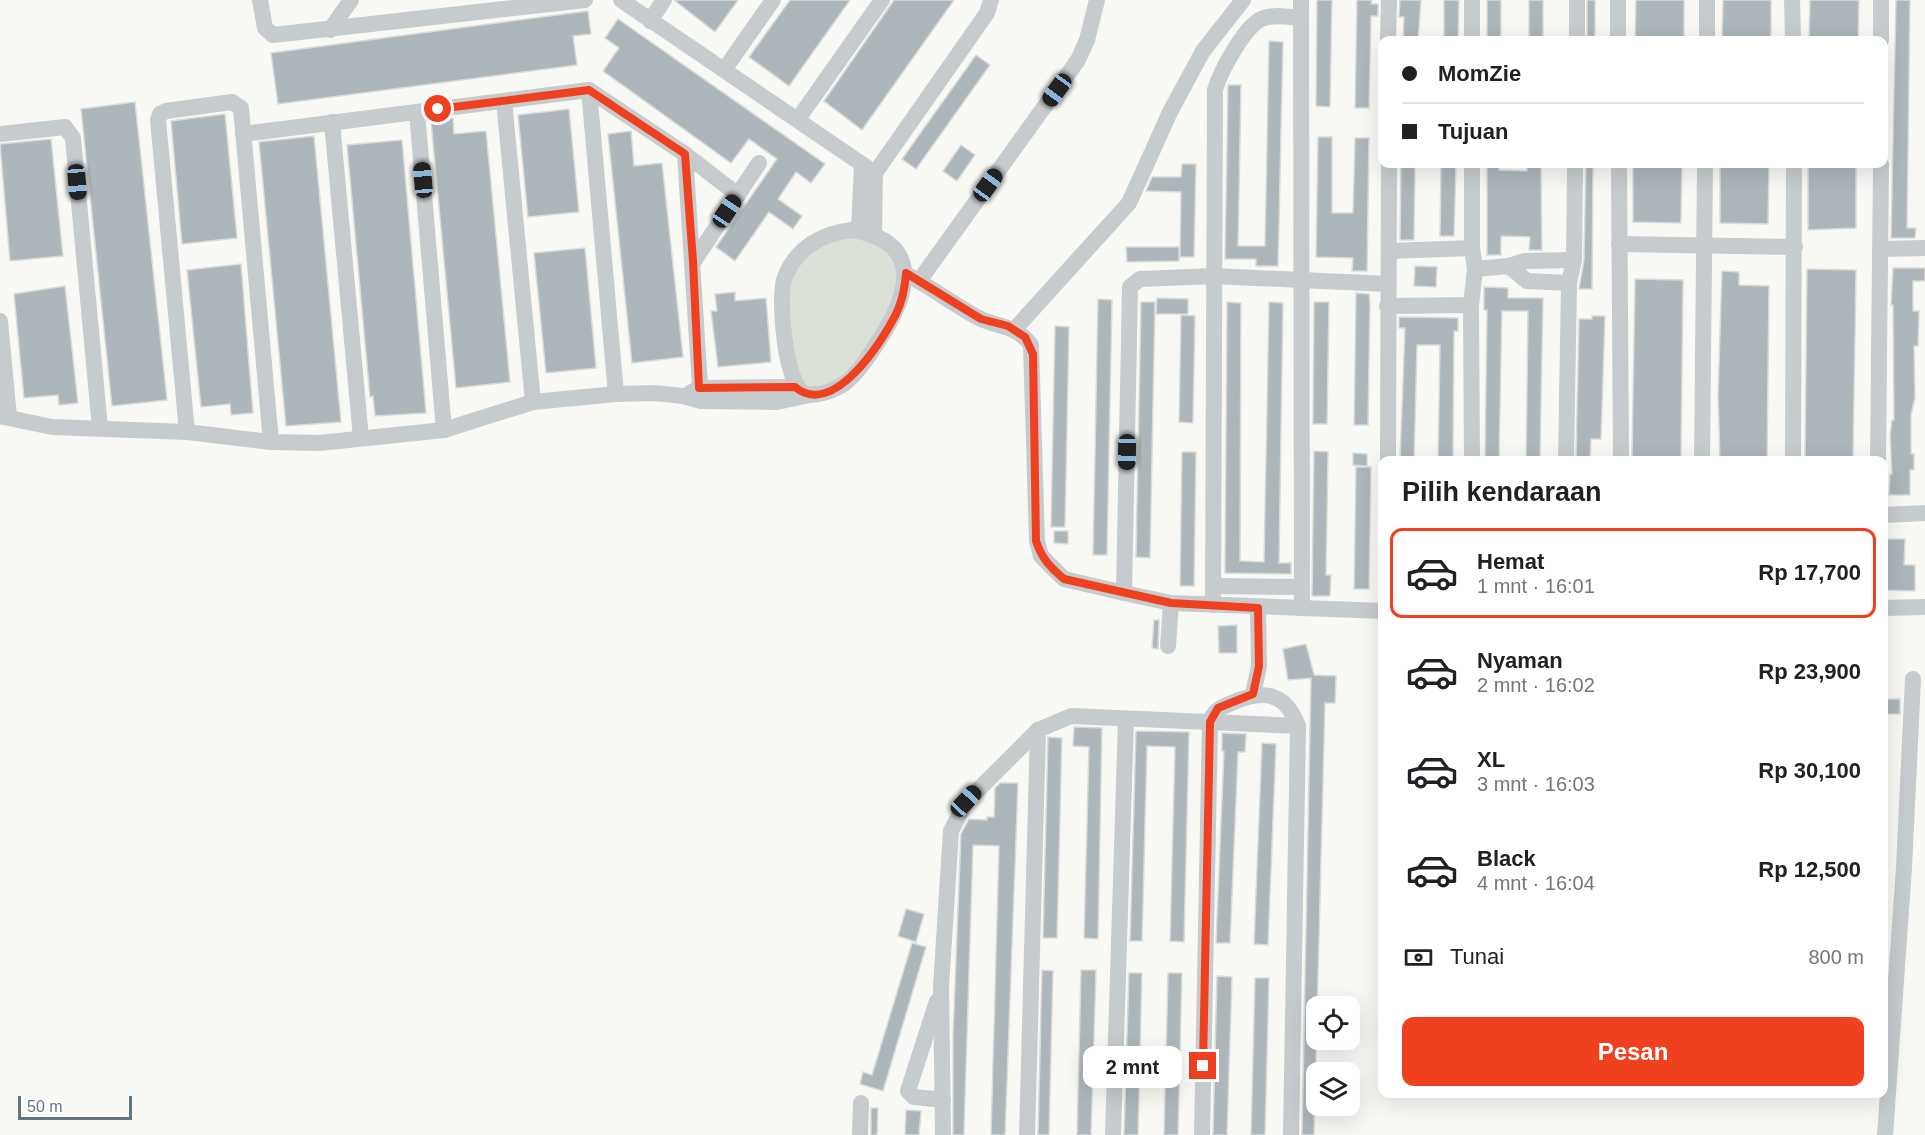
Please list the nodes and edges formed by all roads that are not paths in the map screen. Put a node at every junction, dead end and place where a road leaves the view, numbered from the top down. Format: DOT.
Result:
graph roads {
  1 [pos="260,0"];
  2 [pos="351,0"];
  3 [pos="454,0"];
  4 [pos="585,0"];
  5 [pos="621,0"];
  6 [pos="664,0"];
  7 [pos="773,0"];
  8 [pos="882,0"];
  9 [pos="991,0"];
  10 [pos="1097,0"];
  11 [pos="1243,0"];
  12 [pos="1301,0"];
  13 [pos="1389,0"];
  14 [pos="1472,0"];
  15 [pos="1577,0"];
  16 [pos="1618,0"];
  17 [pos="1707,0"];
  18 [pos="1792,0"];
  19 [pos="1881,0"];
  20 [pos="564,2"];
  21 [pos="443,15"];
  22 [pos="1301,18"];
  23 [pos="650,21"];
  24 [pos="330,30"];
  25 [pos="1388,36"];
  26 [pos="1472,36"];
  27 [pos="1577,36"];
  28 [pos="1618,36"];
  29 [pos="1707,36"];
  30 [pos="1793,36"];
  31 [pos="1881,36"];
  32 [pos="724,70"];
  33 [pos="589,90"];
  34 [pos="504,101"];
  35 [pos="417,112"];
  36 [pos="798,119"];
  37 [pos="332,123"];
  38 [pos="0,134"];
  39 [pos="243,134"];
  40 [pos="685,154"];
  41 [pos="759,163"];
  42 [pos="868,168"];
  43 [pos="1389,168"];
  44 [pos="1472,168"];
  45 [pos="1575,168"];
  46 [pos="1618,168"];
  47 [pos="1706,168"];
  48 [pos="1794,168"];
  49 [pos="1881,168"];
  50 [pos="738,195"];
  51 [pos="866,233"];
  52 [pos="1619,244"];
  53 [pos="1705,244"];
  54 [pos="1795,247"];
  55 [pos="1472,248"];
  56 [pos="1925,248"];
  57 [pos="1880,249"];
  58 [pos="1389,251"];
  59 [pos="1574,260"];
  60 [pos="693,261"];
  61 [pos="1509,266"];
  62 [pos="1475,268"];
  63 [pos="1214,276"];
  64 [pos="913,277"];
  65 [pos="1302,281"];
  66 [pos="1569,283"];
  67 [pos="1387,284"];
  68 [pos="1471,305"];
  69 [pos="1387,306"];
  70 [pos="0,321"];
  71 [pos="1011,328"];
  72 [pos="786,392"];
  73 [pos="616,394"];
  74 [pos="700,395"];
  75 [pos="533,402"];
  76 [pos="4,417"];
  77 [pos="100,428"];
  78 [pos="444,430"];
  79 [pos="188,432"];
  80 [pos="361,438"];
  81 [pos="271,442"];
  82 [pos="1388,456"];
  83 [pos="1472,456"];
  84 [pos="1566,456"];
  85 [pos="1621,456"];
  86 [pos="1701,456"];
  87 [pos="1793,456"];
  88 [pos="1878,456"];
  89 [pos="1925,513"];
  90 [pos="1888,515"];
  91 [pos="1214,586"];
  92 [pos="1302,587"];
  93 [pos="1124,593"];
  94 [pos="1171,603"];
  95 [pos="1213,605"];
  96 [pos="1925,607"];
  97 [pos="1258,608"];
  98 [pos="1302,608"];
  99 [pos="1888,608"];
  100 [pos="1378,611"];
  101 [pos="1168,645"];
  102 [pos="1913,679"];
  103 [pos="1253,694"];
  104 [pos="1126,719"];
  105 [pos="1210,722"];
  106 [pos="1298,726"];
  107 [pos="1038,730"];
  108 [pos="941,986"];
  109 [pos="1888,1093"];
  110 [pos="1888,1098"];
  111 [pos="943,1100"];
  112 [pos="861,1103"];
  113 [pos="860,1135"];
  114 [pos="943,1135"];
  115 [pos="1027,1135"];
  116 [pos="1113,1135"];
  117 [pos="1202,1135"];
  118 [pos="1291,1135"];
  119 [pos="1885,1135"];
  1 -- 24 [label="street"];
  2 -- 24 [label="street"];
  3 -- 21 [label="street"];
  4 -- 20 [label="street"];
  5 -- 23 [label="street"];
  6 -- 23 [label="street"];
  7 -- 32 [label="street"];
  8 -- 36 [label="street"];
  9 -- 42 [label="street"];
  10 -- 64 [label="street"];
  11 -- 71 [label="street"];
  12 -- 22 [label="street"];
  13 -- 25 [label="street"];
  14 -- 26 [label="street"];
  15 -- 27 [label="street"];
  16 -- 28 [label="street"];
  17 -- 29 [label="street"];
  18 -- 30 [label="street"];
  19 -- 31 [label="street"];
  20 -- 21 [label="street"];
  21 -- 24 [label="street"];
  22 -- 63 [label="street"];
  22 -- 65 [label="street"];
  23 -- 32 [label="street"];
  32 -- 36 [label="street"];
  33 -- 34 [label="street"];
  33 -- 40 [label="street"];
  33 -- 73 [label="street"];
  34 -- 35 [label="street"];
  34 -- 75 [label="street"];
  35 -- 37 [label="street"];
  35 -- 78 [label="street"];
  36 -- 42 [label="street"];
  37 -- 39 [label="street"];
  37 -- 80 [label="street"];
  38 -- 77 [label="street"];
  39 -- 79 [label="street"];
  39 -- 81 [label="street"];
  40 -- 50 [label="street"];
  40 -- 60 [label="street"];
  41 -- 50 [label="street"];
  42 -- 51 [label="street"];
  43 -- 58 [label="street"];
  44 -- 55 [label="street"];
  45 -- 59 [label="street"];
  46 -- 52 [label="street"];
  47 -- 53 [label="street"];
  48 -- 54 [label="street"];
  49 -- 57 [label="street"];
  50 -- 60 [label="street"];
  51 -- 64 [label="street"];
  51 -- 72 [label="street"];
  52 -- 53 [label="street"];
  52 -- 85 [label="street"];
  53 -- 54 [label="street"];
  53 -- 86 [label="street"];
  54 -- 87 [label="street"];
  55 -- 58 [label="street"];
  55 -- 62 [label="street"];
  56 -- 57 [label="street"];
  57 -- 88 [label="street"];
  58 -- 67 [label="street"];
  59 -- 61 [label="street"];
  59 -- 66 [label="street"];
  60 -- 74 [label="street"];
  61 -- 62 [label="street"];
  61 -- 66 [label="street"];
  62 -- 68 [label="street"];
  63 -- 65 [label="street"];
  63 -- 91 [label="street"];
  63 -- 93 [label="street"];
  64 -- 71 [label="street"];
  64 -- 72 [label="street"];
  65 -- 67 [label="street"];
  65 -- 92 [label="street"];
  66 -- 84 [label="street"];
  67 -- 69 [label="street"];
  68 -- 69 [label="street"];
  68 -- 83 [label="street"];
  69 -- 82 [label="street"];
  70 -- 76 [label="street"];
  71 -- 93 [label="street"];
  72 -- 74 [label="street"];
  73 -- 74 [label="street"];
  73 -- 75 [label="street"];
  75 -- 78 [label="street"];
  76 -- 77 [label="street"];
  77 -- 79 [label="street"];
  78 -- 80 [label="street"];
  79 -- 81 [label="street"];
  80 -- 81 [label="street"];
  89 -- 90 [label="street"];
  91 -- 92 [label="street"];
  91 -- 95 [label="street"];
  92 -- 98 [label="street"];
  93 -- 94 [label="street"];
  94 -- 95 [label="street"];
  94 -- 101 [label="street"];
  95 -- 97 [label="street"];
  96 -- 99 [label="street"];
  97 -- 98 [label="street"];
  97 -- 103 [label="street"];
  98 -- 100 [label="street"];
  102 -- 109 [label="street"];
  103 -- 105 [label="street"];
  103 -- 106 [label="street"];
  104 -- 105 [label="street"];
  104 -- 107 [label="street"];
  104 -- 116 [label="street"];
  105 -- 106 [label="street"];
  105 -- 117 [label="street"];
  106 -- 118 [label="street"];
  107 -- 108 [label="street"];
  107 -- 115 [label="street"];
  108 -- 111 [label="street"];
  108 -- 111 [label="street"];
  110 -- 119 [label="street"];
  111 -- 114 [label="street"];
  112 -- 113 [label="street"];
}
